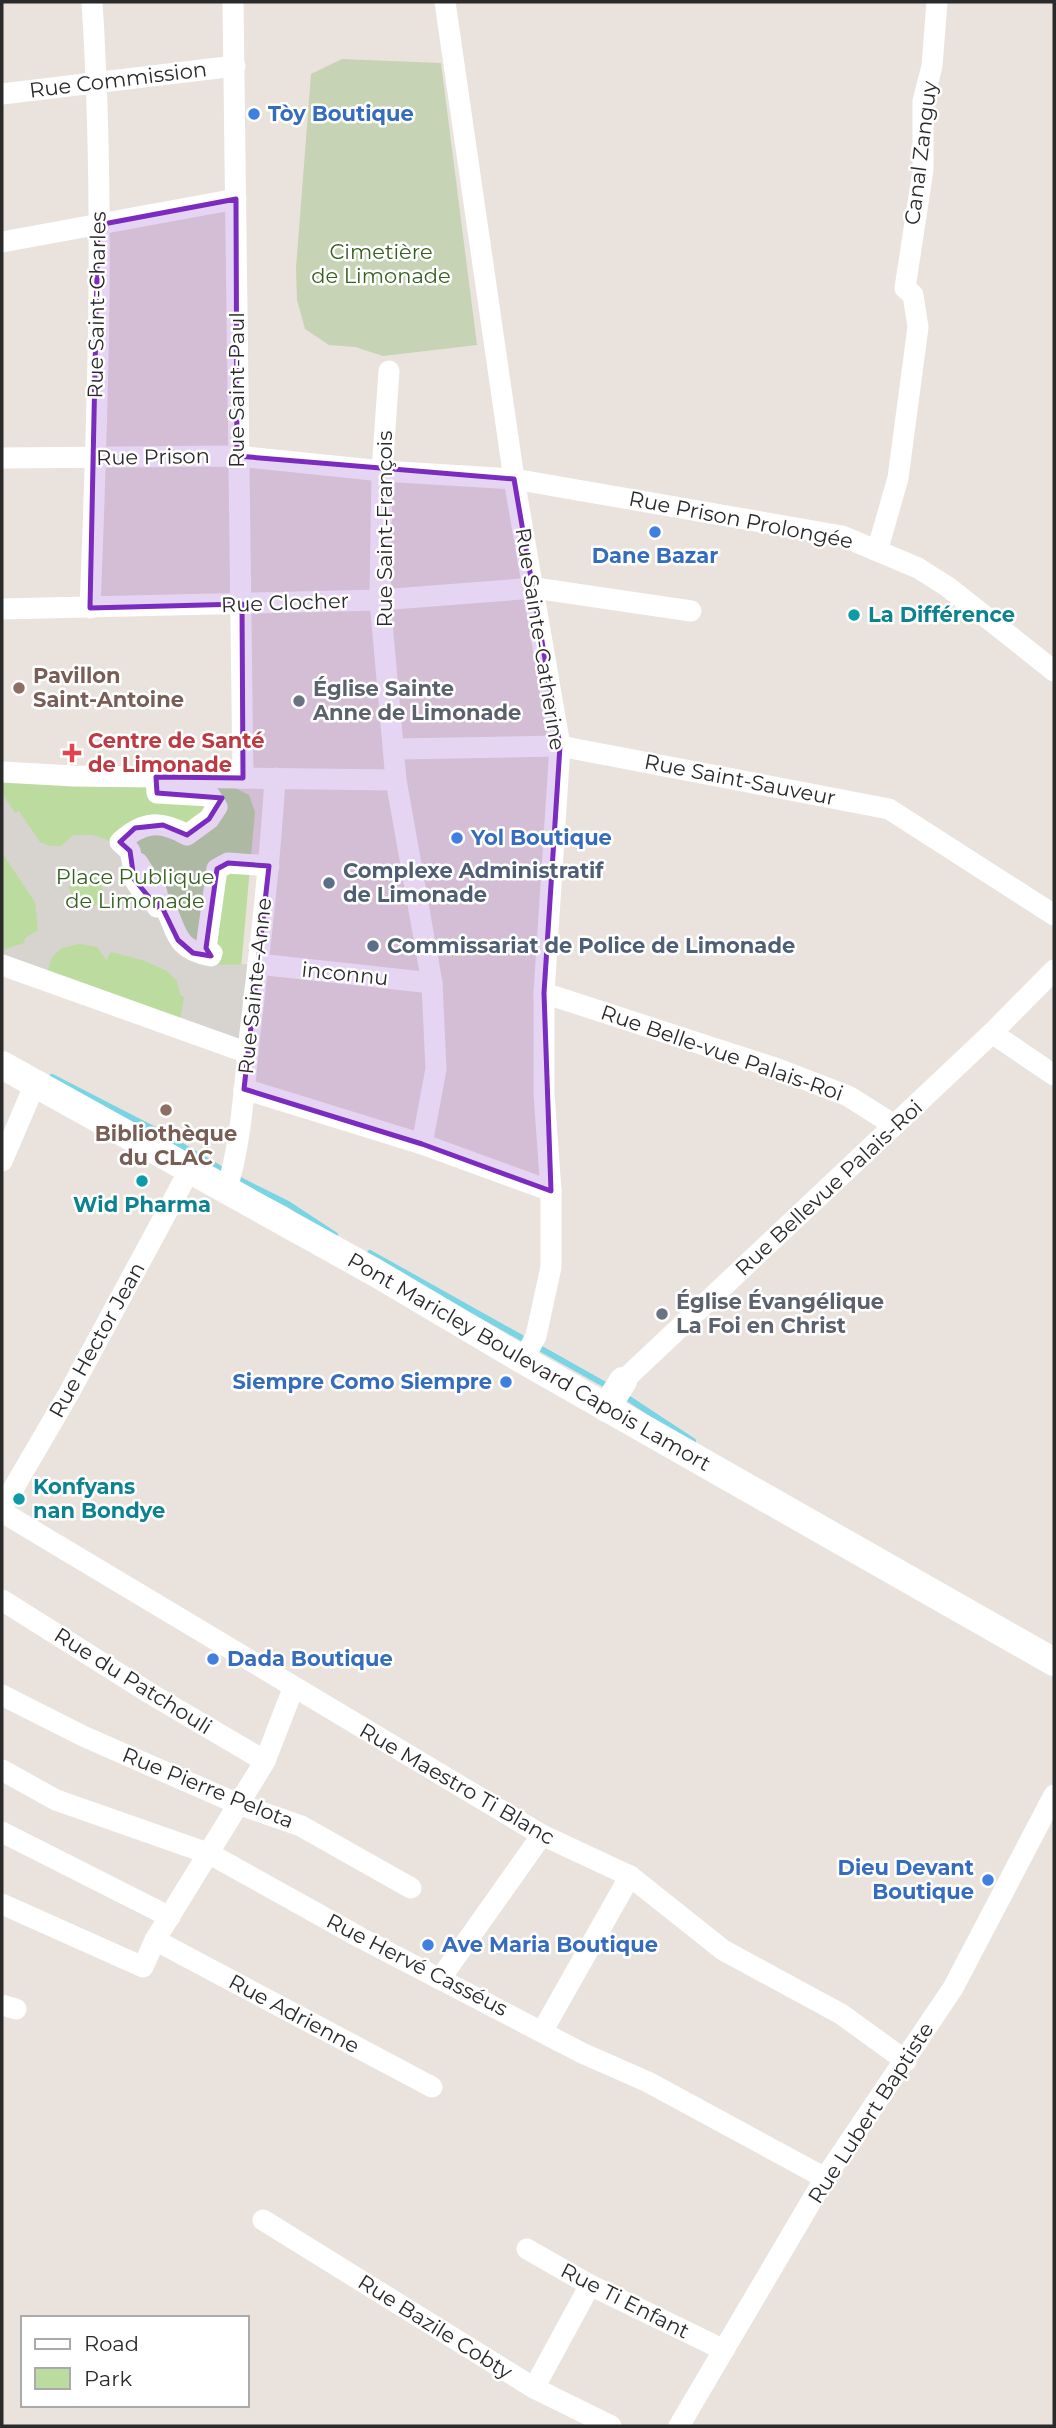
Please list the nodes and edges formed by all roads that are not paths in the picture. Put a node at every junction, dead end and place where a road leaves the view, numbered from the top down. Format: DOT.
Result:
graph roads {
  1 [pos="92,2"];
  2 [pos="233,2"];
  3 [pos="445,2"];
  4 [pos="937,2"];
  5 [pos="235,66"];
  6 [pos="98,83"];
  7 [pos="2,94"];
  8 [pos="236,200"];
  9 [pos="98,225"];
  10 [pos="2,242"];
  11 [pos="389,371"];
  12 [pos="237,456"];
  13 [pos="2,458"];
  14 [pos="96,458"];
  15 [pos="382,471"];
  16 [pos="514,479"];
  17 [pos="877,548"];
  18 [pos="535,588"];
  19 [pos="380,600"];
  20 [pos="242,604"];
  21 [pos="90,608"];
  22 [pos="2,609"];
  23 [pos="691,611"];
  24 [pos="1054,671"];
  25 [pos="560,746"];
  26 [pos="396,749"];
  27 [pos="2,772"];
  28 [pos="156,777"];
  29 [pos="243,778"];
  30 [pos="275,778"];
  31 [pos="396,780"];
  32 [pos="269,866"];
  33 [pos="1054,915"];
  34 [pos="258,964"];
  35 [pos="2,965"];
  36 [pos="1054,970"];
  37 [pos="432,983"];
  38 [pos="544,993"];
  39 [pos="992,1033"];
  40 [pos="248,1053"];
  41 [pos="2,1065"];
  42 [pos="1054,1075"];
  43 [pos="35,1084"];
  44 [pos="244,1090"];
  45 [pos="894,1125"];
  46 [pos="422,1144"];
  47 [pos="2,1161"];
  48 [pos="189,1171"];
  49 [pos="230,1181"];
  50 [pos="551,1191"];
  51 [pos="529,1348"];
  52 [pos="613,1396"];
  53 [pos="2,1510"];
  54 [pos="2,1600"];
  55 [pos="1054,1662"];
  56 [pos="293,1689"];
  57 [pos="2,1695"];
  58 [pos="265,1761"];
  59 [pos="2,1770"];
  60 [pos="1054,1794"];
  61 [pos="238,1804"];
  62 [pos="2,1832"];
  63 [pos="542,1835"];
  64 [pos="211,1854"];
  65 [pos="630,1876"];
  66 [pos="411,1888"];
  67 [pos="2,1904"];
  68 [pos="170,1917"];
  69 [pos="155,1940"];
  70 [pos="440,1979"];
  71 [pos="544,2030"];
  72 [pos="906,2061"];
  73 [pos="432,2087"];
  74 [pos="825,2178"];
  75 [pos="262,2220"];
  76 [pos="527,2249"];
  77 [pos="590,2286"];
  78 [pos="724,2350"];
  79 [pos="534,2388"];
  80 [pos="611,2426"];
  81 [pos="679,2426"];
  1 -- 6 [label="street, Rue Saint-Charles"];
  2 -- 5 [label="street, Rue Saint-Paul"];
  3 -- 16 [label="street, Rue Sainte-Catherine"];
  4 -- 17 [label="street, Canal Zanguy"];
  5 -- 6 [label="street, Rue Commission"];
  5 -- 8 [label="street, Rue Saint-Paul"];
  6 -- 7 [label="street, Rue Commission"];
  6 -- 9 [label="street, Rue Saint-Charles"];
  8 -- 9 [label="street"];
  8 -- 12 [label="street, Rue Saint-Paul"];
  9 -- 10 [label="street"];
  9 -- 14 [label="street, Rue Saint-Charles"];
  11 -- 15 [label="street, Rue Saint-François"];
  12 -- 14 [label="street, Rue Prison"];
  12 -- 15 [label="street, Rue Prison"];
  12 -- 20 [label="street, Rue Saint-Paul"];
  13 -- 14 [label="street, Rue Prison"];
  14 -- 21 [label="street, Rue Saint-Charles"];
  15 -- 16 [label="street, Rue Prison"];
  15 -- 19 [label="street, Rue Saint-François"];
  16 -- 17 [label="street, Rue Prison Prolongée"];
  16 -- 18 [label="street, Rue Sainte-Catherine"];
  17 -- 24 [label="street, Rue Prison Prolongée"];
  18 -- 19 [label="street, Rue Clocher"];
  18 -- 23 [label="street, Rue Clocher"];
  18 -- 25 [label="street, Rue Sainte-Catherine"];
  19 -- 20 [label="street, Rue Clocher"];
  19 -- 26 [label="street, Rue Saint-François"];
  20 -- 21 [label="street, Rue Clocher"];
  20 -- 29 [label="street, Rue Saint-Paul"];
  21 -- 22 [label="street, Rue Clocher"];
  25 -- 26 [label="street, Rue Saint-Sauveur"];
  25 -- 33 [label="street, Rue Saint-Sauveur"];
  25 -- 38 [label="street, Rue Sainte-Catherine"];
  26 -- 31 [label="street, Rue Saint-François"];
  27 -- 28 [label="street"];
  28 -- 29 [label="street"];
  28 -- 32 [label="street"];
  29 -- 30 [label="street"];
  30 -- 31 [label="street"];
  30 -- 32 [label="street, Rue Sainte-Anne"];
  31 -- 37 [label="street, Rue Saint-François"];
  32 -- 34 [label="street, Rue Sainte-Anne"];
  34 -- 37 [label="street, inconnu"];
  34 -- 40 [label="street, Rue Sainte-Anne"];
  35 -- 40 [label="street"];
  36 -- 39 [label="street, Rue Bellevue Palais-Roi"];
  37 -- 46 [label="street, Rue Saint-François"];
  38 -- 45 [label="street, Rue Belle-vue Palais-Roi"];
  38 -- 50 [label="street, Rue Sainte-Catherine"];
  39 -- 42 [label="street"];
  39 -- 45 [label="street, Rue Bellevue Palais-Roi"];
  40 -- 44 [label="street, Rue Sainte-Anne"];
  41 -- 43 [label="street, Pont Maricley Boulevard Capois Lamort"];
  43 -- 47 [label="street"];
  43 -- 48 [label="street, Pont Maricley Boulevard Capois Lamort"];
  44 -- 46 [label="street"];
  44 -- 49 [label="street, Rue Sainte-Anne"];
  45 -- 52 [label="street, Rue Bellevue Palais-Roi"];
  46 -- 50 [label="street"];
  48 -- 49 [label="street, Pont Maricley Boulevard Capois Lamort"];
  48 -- 53 [label="street, Rue Hector Jean"];
  49 -- 51 [label="street, Pont Maricley Boulevard Capois Lamort"];
  50 -- 51 [label="street, Rue Sainte-Catherine"];
  51 -- 52 [label="street, Pont Maricley Boulevard Capois Lamort"];
  52 -- 55 [label="street, Pont Maricley Boulevard Capois Lamort"];
  53 -- 56 [label="street, Rue Maestro Ti Blanc"];
  54 -- 58 [label="street, Rue du Patchouli"];
  56 -- 58 [label="street"];
  56 -- 63 [label="street, Rue Maestro Ti Blanc"];
  57 -- 61 [label="street, Rue Pierre Pelota"];
  58 -- 61 [label="street"];
  59 -- 64 [label="street, Rue Hervé Casséus"];
  60 -- 72 [label="street, Rue Lubert Baptiste"];
  61 -- 64 [label="street"];
  61 -- 66 [label="street, Rue Pierre Pelota"];
  62 -- 68 [label="street"];
  63 -- 65 [label="street, Rue Maestro Ti Blanc"];
  63 -- 70 [label="street"];
  64 -- 68 [label="street"];
  64 -- 70 [label="street, Rue Hervé Casséus"];
  65 -- 71 [label="street"];
  65 -- 72 [label="street, Rue Maestro Ti Blanc"];
  67 -- 69 [label="street"];
  68 -- 69 [label="street"];
  69 -- 73 [label="street, Rue Adrienne"];
  70 -- 71 [label="street, Rue Hervé Casséus"];
  71 -- 74 [label="street, Rue Hervé Casséus"];
  72 -- 74 [label="street, Rue Lubert Baptiste"];
  74 -- 78 [label="street, Rue Lubert Baptiste"];
  75 -- 79 [label="street, Rue Bazile Cobty"];
  76 -- 77 [label="street, Rue Ti Enfant"];
  77 -- 78 [label="street, Rue Ti Enfant"];
  77 -- 79 [label="street"];
  78 -- 81 [label="street, Rue Lubert Baptiste"];
  79 -- 80 [label="street, Rue Bazile Cobty"];
}
